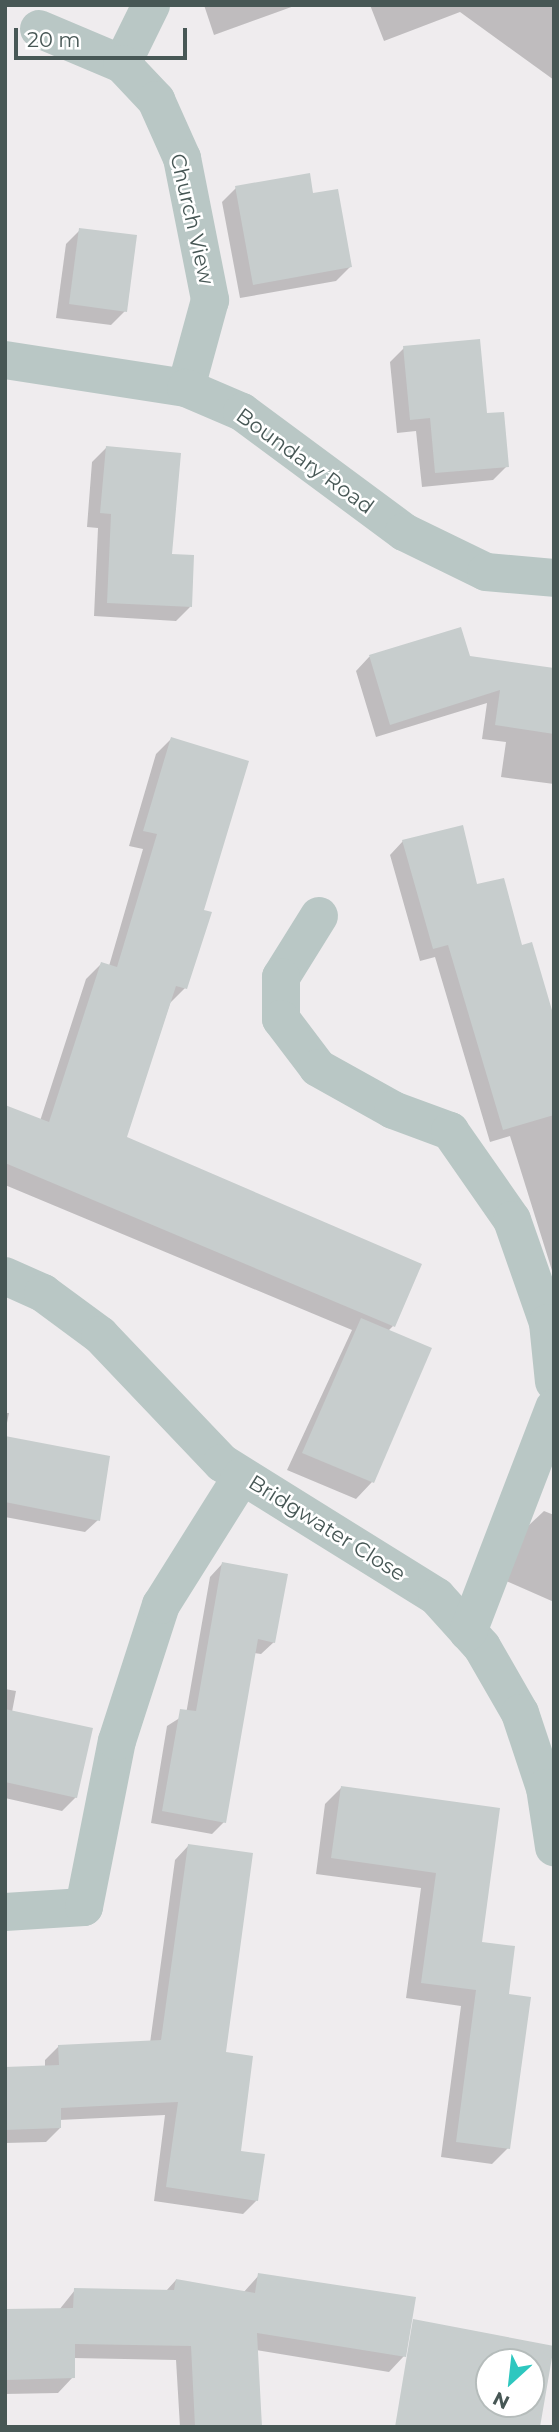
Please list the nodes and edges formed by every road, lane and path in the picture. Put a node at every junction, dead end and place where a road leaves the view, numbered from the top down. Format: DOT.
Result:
graph roads {
  1 [pos="151,5"];
  2 [pos="38,29"];
  3 [pos="122,64"];
  4 [pos="5,360"];
  5 [pos="186,388"];
  6 [pos="554,578"];
  7 [pos="319,916"];
  8 [pos="5,1276"];
  9 [pos="553,1372"];
  10 [pos="554,1408"];
  11 [pos="242,1476"];
  12 [pos="468,1632"];
  13 [pos="554,1847"];
  14 [pos="5,1912"];
  1 -- 3 [label="street"];
  2 -- 3 [label="street, Church View"];
  3 -- 5 [label="street, Church View"];
  4 -- 5 [label="street, Boundary Road"];
  5 -- 6 [label="street, Boundary Road"];
  7 -- 9 [label="street"];
  8 -- 11 [label="street, Bridgwater Close"];
  10 -- 12 [label="street"];
  11 -- 12 [label="street, Bridgwater Close"];
  11 -- 14 [label="street"];
  12 -- 13 [label="street, Bridgwater Close"];
}
